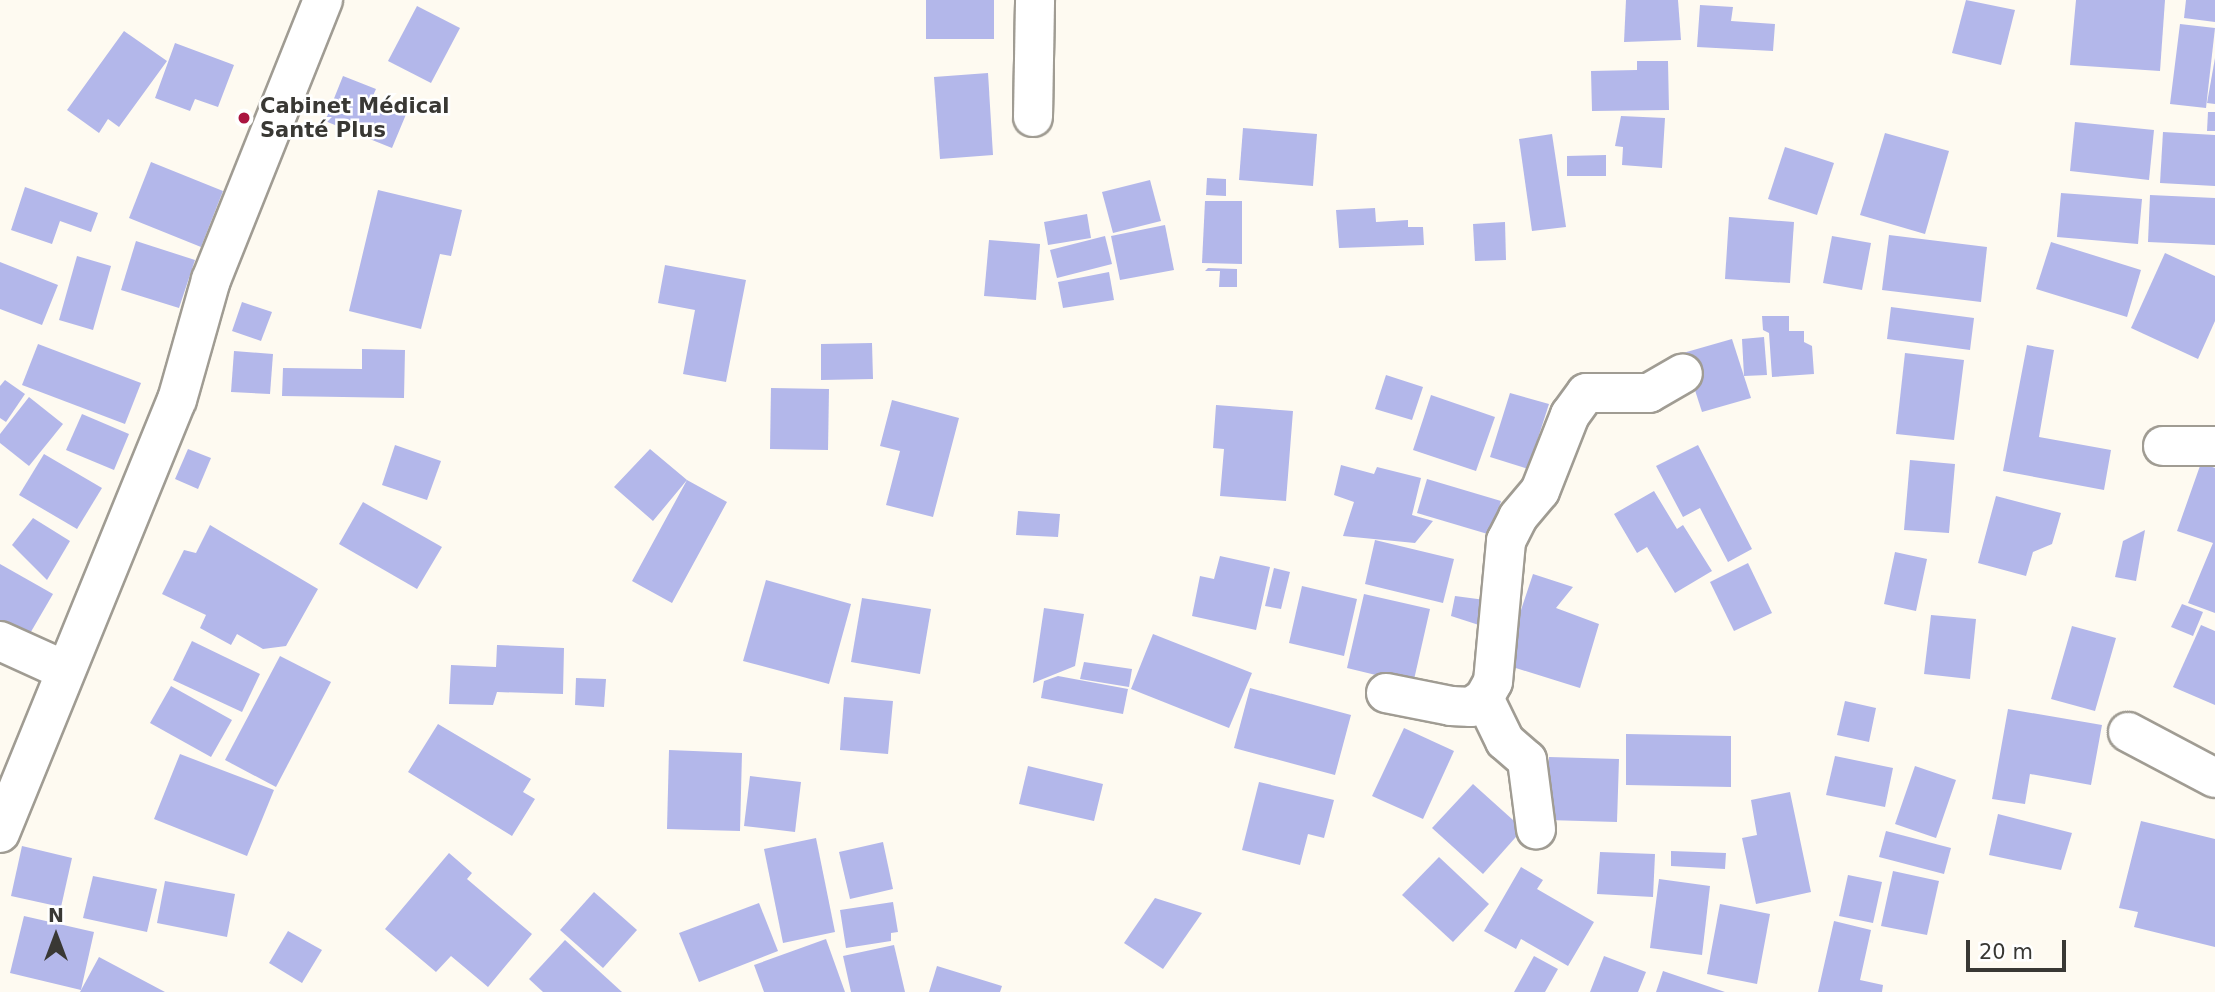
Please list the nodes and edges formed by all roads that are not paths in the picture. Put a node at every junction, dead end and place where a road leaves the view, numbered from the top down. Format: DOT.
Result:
graph roads {
  1 [pos="323,0"];
  2 [pos="1035,0"];
  3 [pos="1033,117"];
  4 [pos="1684,373"];
  5 [pos="2163,446"];
  6 [pos="2215,446"];
  7 [pos="0,641"];
  8 [pos="64,670"];
  9 [pos="1386,693"];
  10 [pos="1484,698"];
  11 [pos="2128,732"];
  12 [pos="2215,778"];
  13 [pos="1536,829"];
  14 [pos="0,833"];
  1 -- 8 [label="street"];
  2 -- 3 [label="street"];
  4 -- 10 [label="street"];
  5 -- 6 [label="street"];
  7 -- 8 [label="street"];
  8 -- 14 [label="street"];
  9 -- 10 [label="street"];
  10 -- 13 [label="street"];
  11 -- 12 [label="street"];
}
